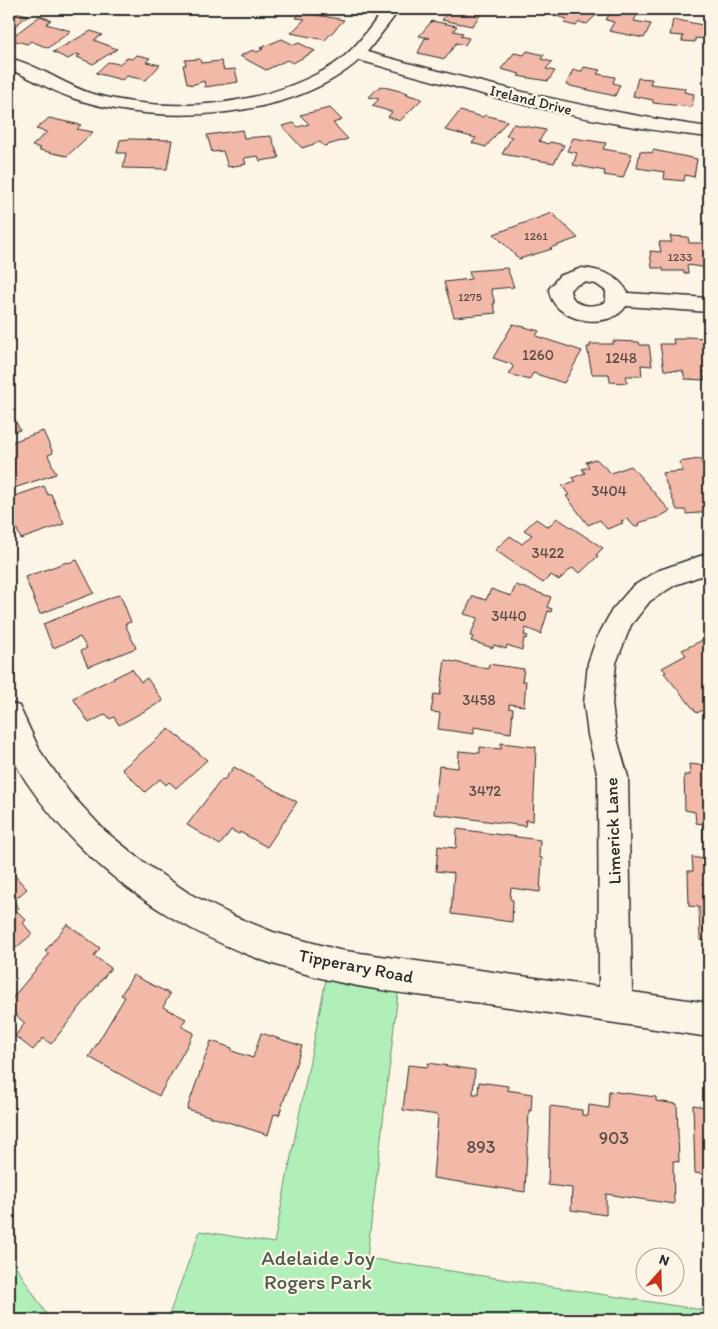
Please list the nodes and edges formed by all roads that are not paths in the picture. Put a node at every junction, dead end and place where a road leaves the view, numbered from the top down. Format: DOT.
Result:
graph roads {
  1 [pos="392,9"];
  2 [pos="356,54"];
  3 [pos="9,63"];
  4 [pos="709,132"];
  5 [pos="619,299"];
  6 [pos="709,305"];
  7 [pos="709,563"];
  8 [pos="9,715"];
  9 [pos="616,1006"];
  10 [pos="709,1020"];
  1 -- 2 [label="street"];
  2 -- 3 [label="street"];
  2 -- 4 [label="street, Ireland Drive"];
  5 -- 6 [label="street"];
  7 -- 9 [label="street, Limerick Lane"];
  8 -- 9 [label="street, Tipperary Road"];
  9 -- 10 [label="street, Tipperary Road"];
}
